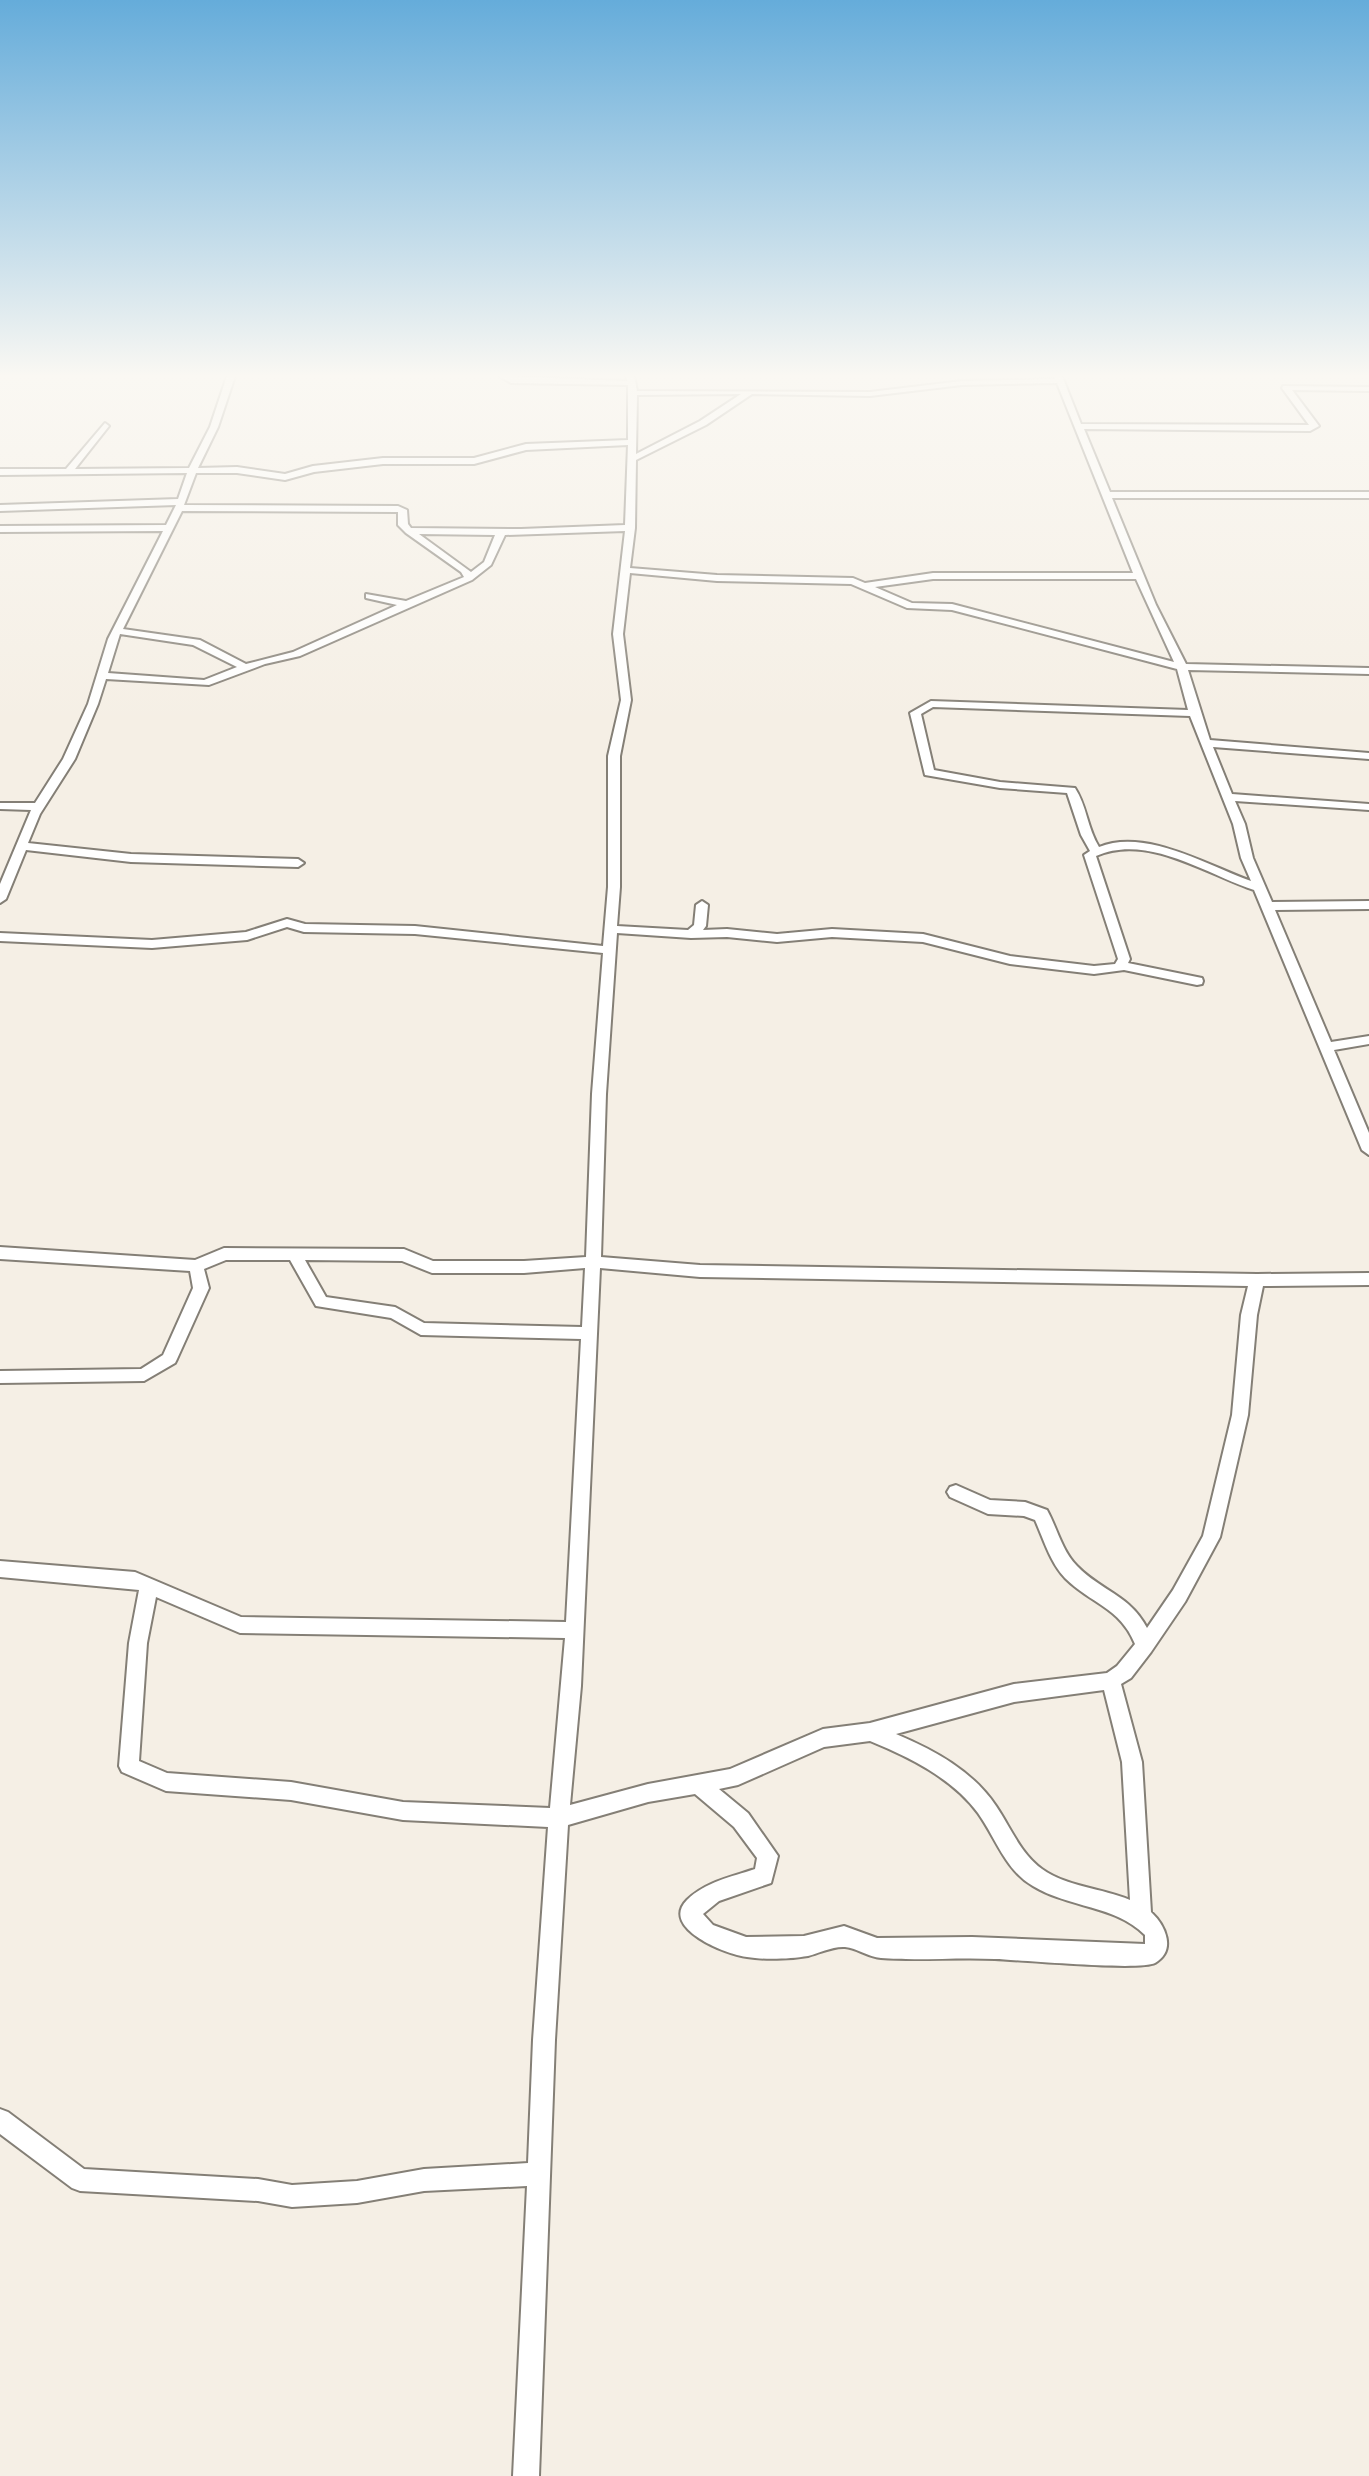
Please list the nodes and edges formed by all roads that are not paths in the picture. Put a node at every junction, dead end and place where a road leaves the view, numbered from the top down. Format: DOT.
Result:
graph roads {
  1 [pos="184,492"];
  2 [pos="631,492"];
  3 [pos="1105,494"];
  4 [pos="1369,498"];
  5 [pos="179,505"];
  6 [pos="0,508"];
  7 [pos="0,528"];
  8 [pos="166,528"];
  9 [pos="630,528"];
  10 [pos="409,531"];
  11 [pos="501,532"];
  12 [pos="626,570"];
  13 [pos="1140,576"];
  14 [pos="469,578"];
  15 [pos="868,585"];
  16 [pos="368,596"];
  17 [pos="407,604"];
  18 [pos="118,630"];
  19 [pos="245,667"];
  20 [pos="1182,667"];
  21 [pos="1369,671"];
  22 [pos="104,676"];
  23 [pos="1195,714"];
  24 [pos="1210,744"];
  25 [pos="1369,756"];
  26 [pos="1227,797"];
  27 [pos="0,806"];
  28 [pos="38,807"];
  29 [pos="1369,807"];
  30 [pos="23,846"];
  31 [pos="1096,851"];
  32 [pos="18,860"];
  33 [pos="0,861"];
  34 [pos="298,863"];
  35 [pos="1260,888"];
  36 [pos="0,899"];
  37 [pos="702,905"];
  38 [pos="1369,905"];
  39 [pos="1267,906"];
  40 [pos="610,929"];
  41 [pos="691,934"];
  42 [pos="0,937"];
  43 [pos="608,950"];
  44 [pos="1120,965"];
  45 [pos="1197,982"];
  46 [pos="1369,1040"];
  47 [pos="1327,1046"];
  48 [pos="1369,1150"];
  49 [pos="0,1254"];
  50 [pos="294,1254"];
  51 [pos="593,1262"];
  52 [pos="196,1266"];
  53 [pos="1369,1279"];
  54 [pos="1257,1280"];
  55 [pos="588,1333"];
  56 [pos="0,1378"];
  57 [pos="956,1492"];
  58 [pos="0,1568"];
  59 [pos="149,1586"];
  60 [pos="575,1630"];
  61 [pos="1144,1646"];
  62 [pos="1110,1681"];
  63 [pos="870,1732"];
  64 [pos="700,1785"];
  65 [pos="558,1818"];
  66 [pos="1141,1916"];
  67 [pos="0,2120"];
  68 [pos="537,2174"];
  69 [pos="526,2476"];
  1 -- 5 [label="street"];
  2 -- 9 [label="street"];
  3 -- 4 [label="street"];
  3 -- 13 [label="street"];
  5 -- 6 [label="street"];
  5 -- 8 [label="street"];
  5 -- 10 [label="street"];
  7 -- 8 [label="street"];
  8 -- 18 [label="street"];
  9 -- 11 [label="street"];
  9 -- 12 [label="street"];
  10 -- 11 [label="street"];
  10 -- 14 [label="street"];
  11 -- 14 [label="street"];
  12 -- 15 [label="street"];
  12 -- 40 [label="street"];
  13 -- 15 [label="street"];
  13 -- 20 [label="street"];
  14 -- 17 [label="street"];
  15 -- 20 [label="street"];
  16 -- 17 [label="street"];
  17 -- 19 [label="street"];
  18 -- 19 [label="street"];
  18 -- 22 [label="street"];
  19 -- 22 [label="street"];
  20 -- 21 [label="street"];
  20 -- 23 [label="street"];
  22 -- 28 [label="street"];
  23 -- 24 [label="street"];
  23 -- 31 [label="street"];
  24 -- 25 [label="street"];
  24 -- 26 [label="street"];
  26 -- 29 [label="street"];
  26 -- 35 [label="street"];
  27 -- 28 [label="street"];
  28 -- 30 [label="street"];
  30 -- 32 [label="street"];
  30 -- 34 [label="street"];
  31 -- 35 [label="street"];
  31 -- 44 [label="street"];
  32 -- 33 [label="street"];
  32 -- 36 [label="street"];
  35 -- 39 [label="street"];
  37 -- 41 [label="street"];
  38 -- 39 [label="street"];
  39 -- 47 [label="street"];
  40 -- 41 [label="street"];
  40 -- 43 [label="street"];
  41 -- 44 [label="street"];
  42 -- 43 [label="street"];
  43 -- 51 [label="street"];
  44 -- 45 [label="street"];
  46 -- 47 [label="street"];
  47 -- 48 [label="street"];
  49 -- 52 [label="street"];
  50 -- 51 [label="street"];
  50 -- 52 [label="street"];
  50 -- 55 [label="street"];
  51 -- 54 [label="street"];
  51 -- 55 [label="street"];
  52 -- 56 [label="street"];
  53 -- 54 [label="street"];
  54 -- 61 [label="street"];
  55 -- 60 [label="street"];
  57 -- 61 [label="street"];
  58 -- 59 [label="street"];
  59 -- 60 [label="street"];
  59 -- 65 [label="street"];
  60 -- 65 [label="street"];
  61 -- 62 [label="street"];
  62 -- 63 [label="street"];
  62 -- 66 [label="street"];
  63 -- 64 [label="street"];
  63 -- 66 [label="street"];
  64 -- 65 [label="street"];
  64 -- 66 [label="street"];
  65 -- 68 [label="street"];
  67 -- 68 [label="street"];
  68 -- 69 [label="street"];
}
